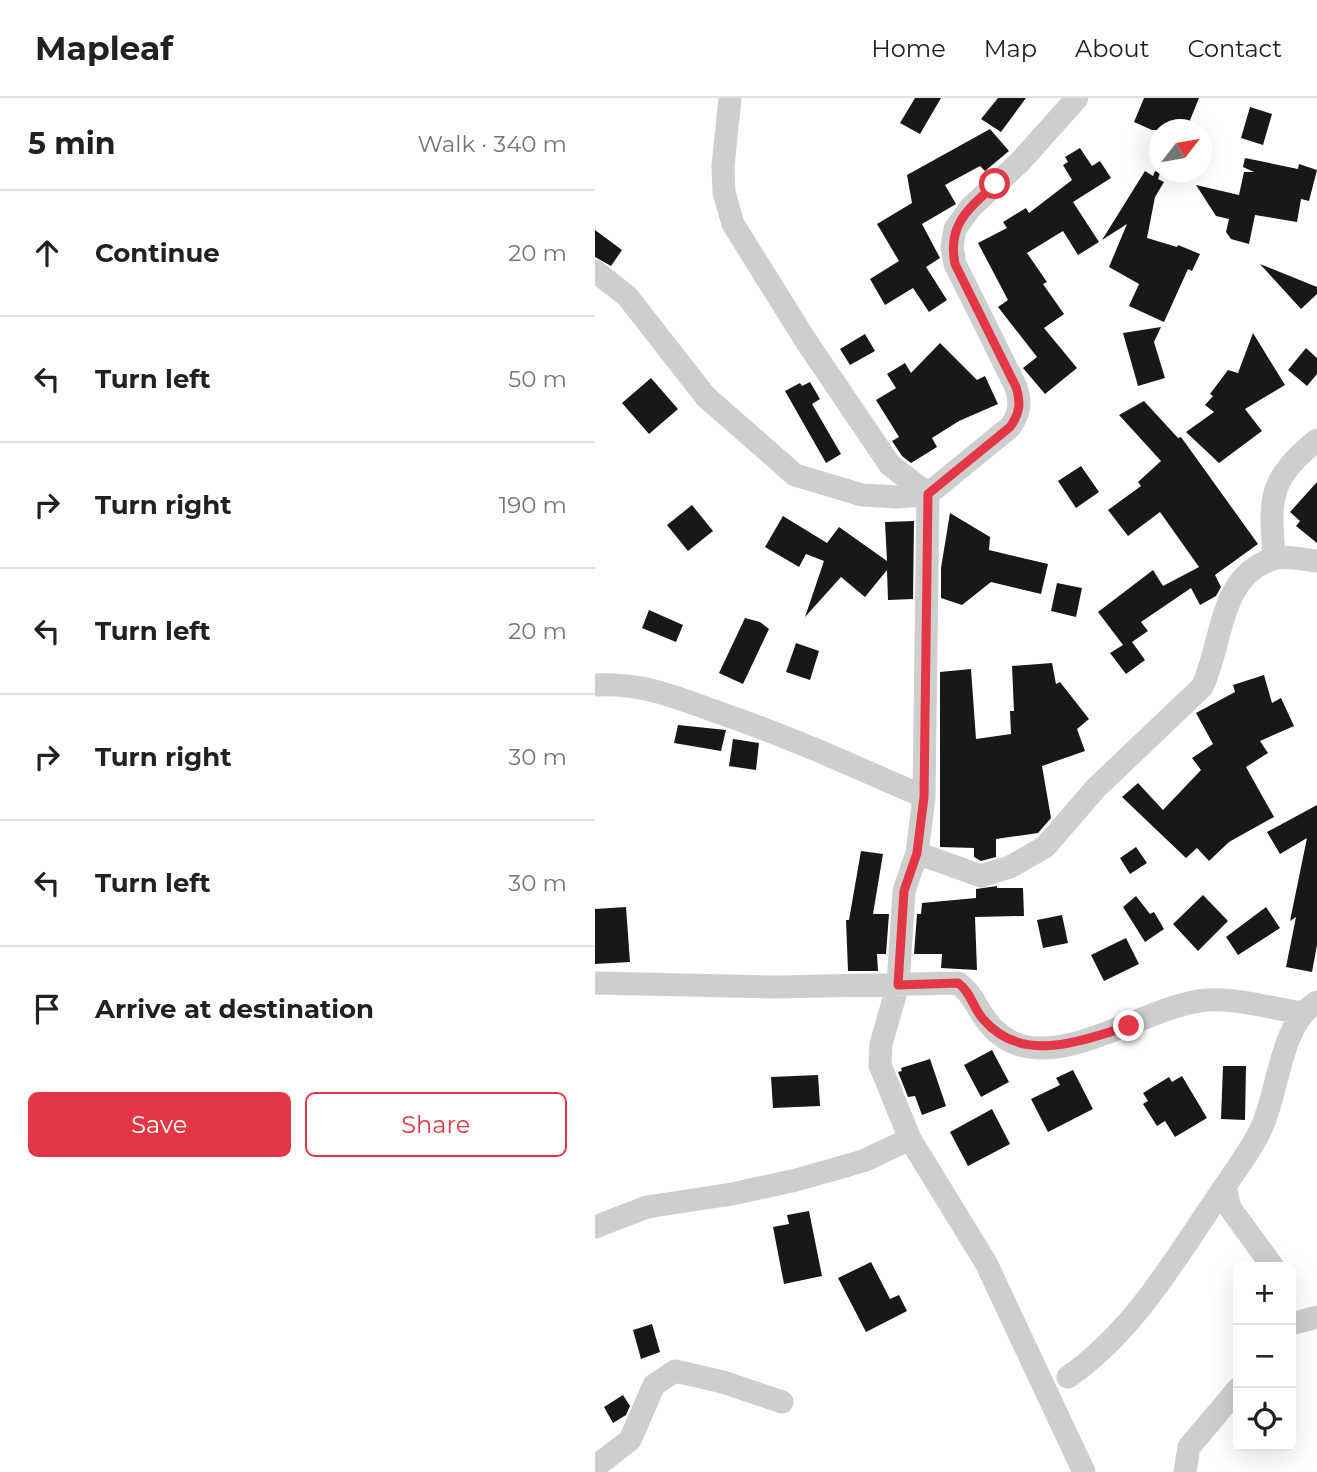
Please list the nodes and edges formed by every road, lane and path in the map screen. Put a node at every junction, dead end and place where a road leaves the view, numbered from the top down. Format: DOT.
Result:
graph roads {
  1 [pos="730,98"];
  2 [pos="1077,98"];
  3 [pos="595,271"];
  4 [pos="1317,440"];
  5 [pos="928,494"];
  6 [pos="1274,558"];
  7 [pos="1317,561"];
  8 [pos="595,685"];
  9 [pos="924,797"];
  10 [pos="917,853"];
  11 [pos="595,983"];
  12 [pos="898,985"];
  13 [pos="1310,1008"];
  14 [pos="910,1139"];
  15 [pos="1225,1186"];
  16 [pos="595,1227"];
  17 [pos="1269,1262"];
  18 [pos="1317,1317"];
  19 [pos="1296,1323"];
  20 [pos="1068,1377"];
  21 [pos="1233,1395"];
  22 [pos="782,1402"];
  23 [pos="601,1468"];
  24 [pos="1084,1472"];
  25 [pos="1185,1472"];
  1 -- 5 [label="street"];
  2 -- 5 [label="street"];
  3 -- 5 [label="street"];
  4 -- 6 [label="street"];
  5 -- 9 [label="street"];
  6 -- 7 [label="street"];
  6 -- 10 [label="street"];
  8 -- 9 [label="street"];
  9 -- 10 [label="street"];
  10 -- 12 [label="street"];
  11 -- 12 [label="street"];
  12 -- 13 [label="street"];
  12 -- 14 [label="street"];
  13 -- 15 [label="street"];
  14 -- 16 [label="street"];
  14 -- 24 [label="street"];
  15 -- 17 [label="street"];
  15 -- 20 [label="street"];
  18 -- 19 [label="street"];
  21 -- 25 [label="street"];
  22 -- 23 [label="street"];
}
